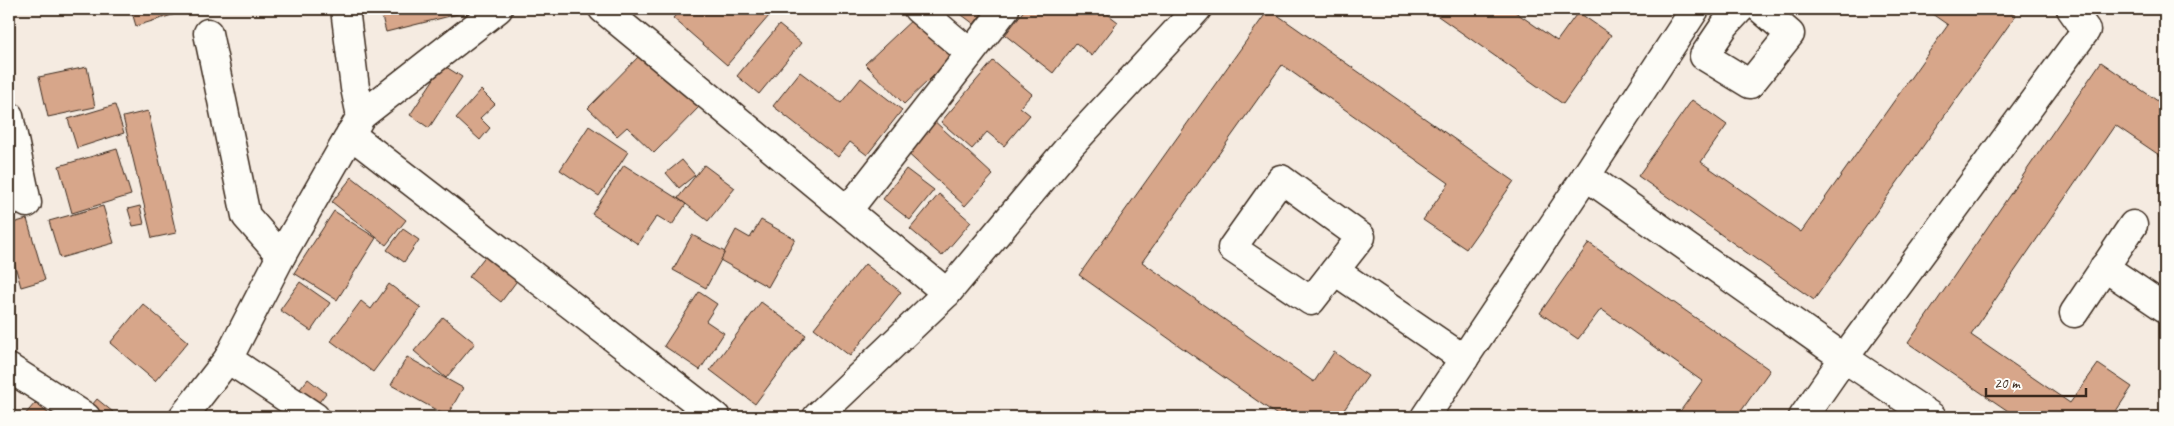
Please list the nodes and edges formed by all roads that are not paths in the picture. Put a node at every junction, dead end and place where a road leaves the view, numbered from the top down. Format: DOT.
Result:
graph roads {
  1 [pos="345,9"];
  2 [pos="498,9"];
  3 [pos="603,9"];
  4 [pos="918,9"];
  5 [pos="1005,9"];
  6 [pos="1197,9"];
  7 [pos="1695,9"];
  8 [pos="1760,9"];
  9 [pos="2071,9"];
  10 [pos="1724,14"];
  11 [pos="208,33"];
  12 [pos="970,53"];
  13 [pos="9,116"];
  14 [pos="356,125"];
  15 [pos="1586,176"];
  16 [pos="26,202"];
  17 [pos="848,210"];
  18 [pos="2133,225"];
  19 [pos="281,256"];
  20 [pos="2104,267"];
  21 [pos="1335,271"];
  22 [pos="947,293"];
  23 [pos="2165,308"];
  24 [pos="2074,312"];
  25 [pos="1844,358"];
  26 [pos="1464,359"];
  27 [pos="228,360"];
  28 [pos="9,368"];
  29 [pos="86,417"];
  30 [pos="183,417"];
  31 [pos="315,417"];
  32 [pos="716,417"];
  33 [pos="817,417"];
  34 [pos="1425,417"];
  35 [pos="1803,417"];
  36 [pos="1932,417"];
  1 -- 14 [label="street"];
  2 -- 14 [label="street"];
  3 -- 17 [label="street"];
  4 -- 12 [label="street"];
  5 -- 12 [label="street"];
  6 -- 22 [label="street"];
  7 -- 15 [label="street"];
  8 -- 10 [label="street"];
  9 -- 25 [label="street"];
  11 -- 19 [label="street"];
  12 -- 17 [label="street"];
  13 -- 16 [label="street"];
  14 -- 19 [label="street"];
  14 -- 32 [label="street"];
  15 -- 25 [label="street"];
  15 -- 26 [label="street"];
  17 -- 22 [label="street"];
  18 -- 20 [label="street"];
  19 -- 27 [label="street"];
  20 -- 23 [label="street"];
  20 -- 24 [label="street"];
  21 -- 21 [label="street"];
  21 -- 26 [label="street"];
  22 -- 33 [label="street"];
  25 -- 35 [label="street"];
  25 -- 36 [label="street"];
  26 -- 34 [label="street"];
  27 -- 30 [label="street"];
  27 -- 31 [label="street"];
  28 -- 29 [label="street"];
}
